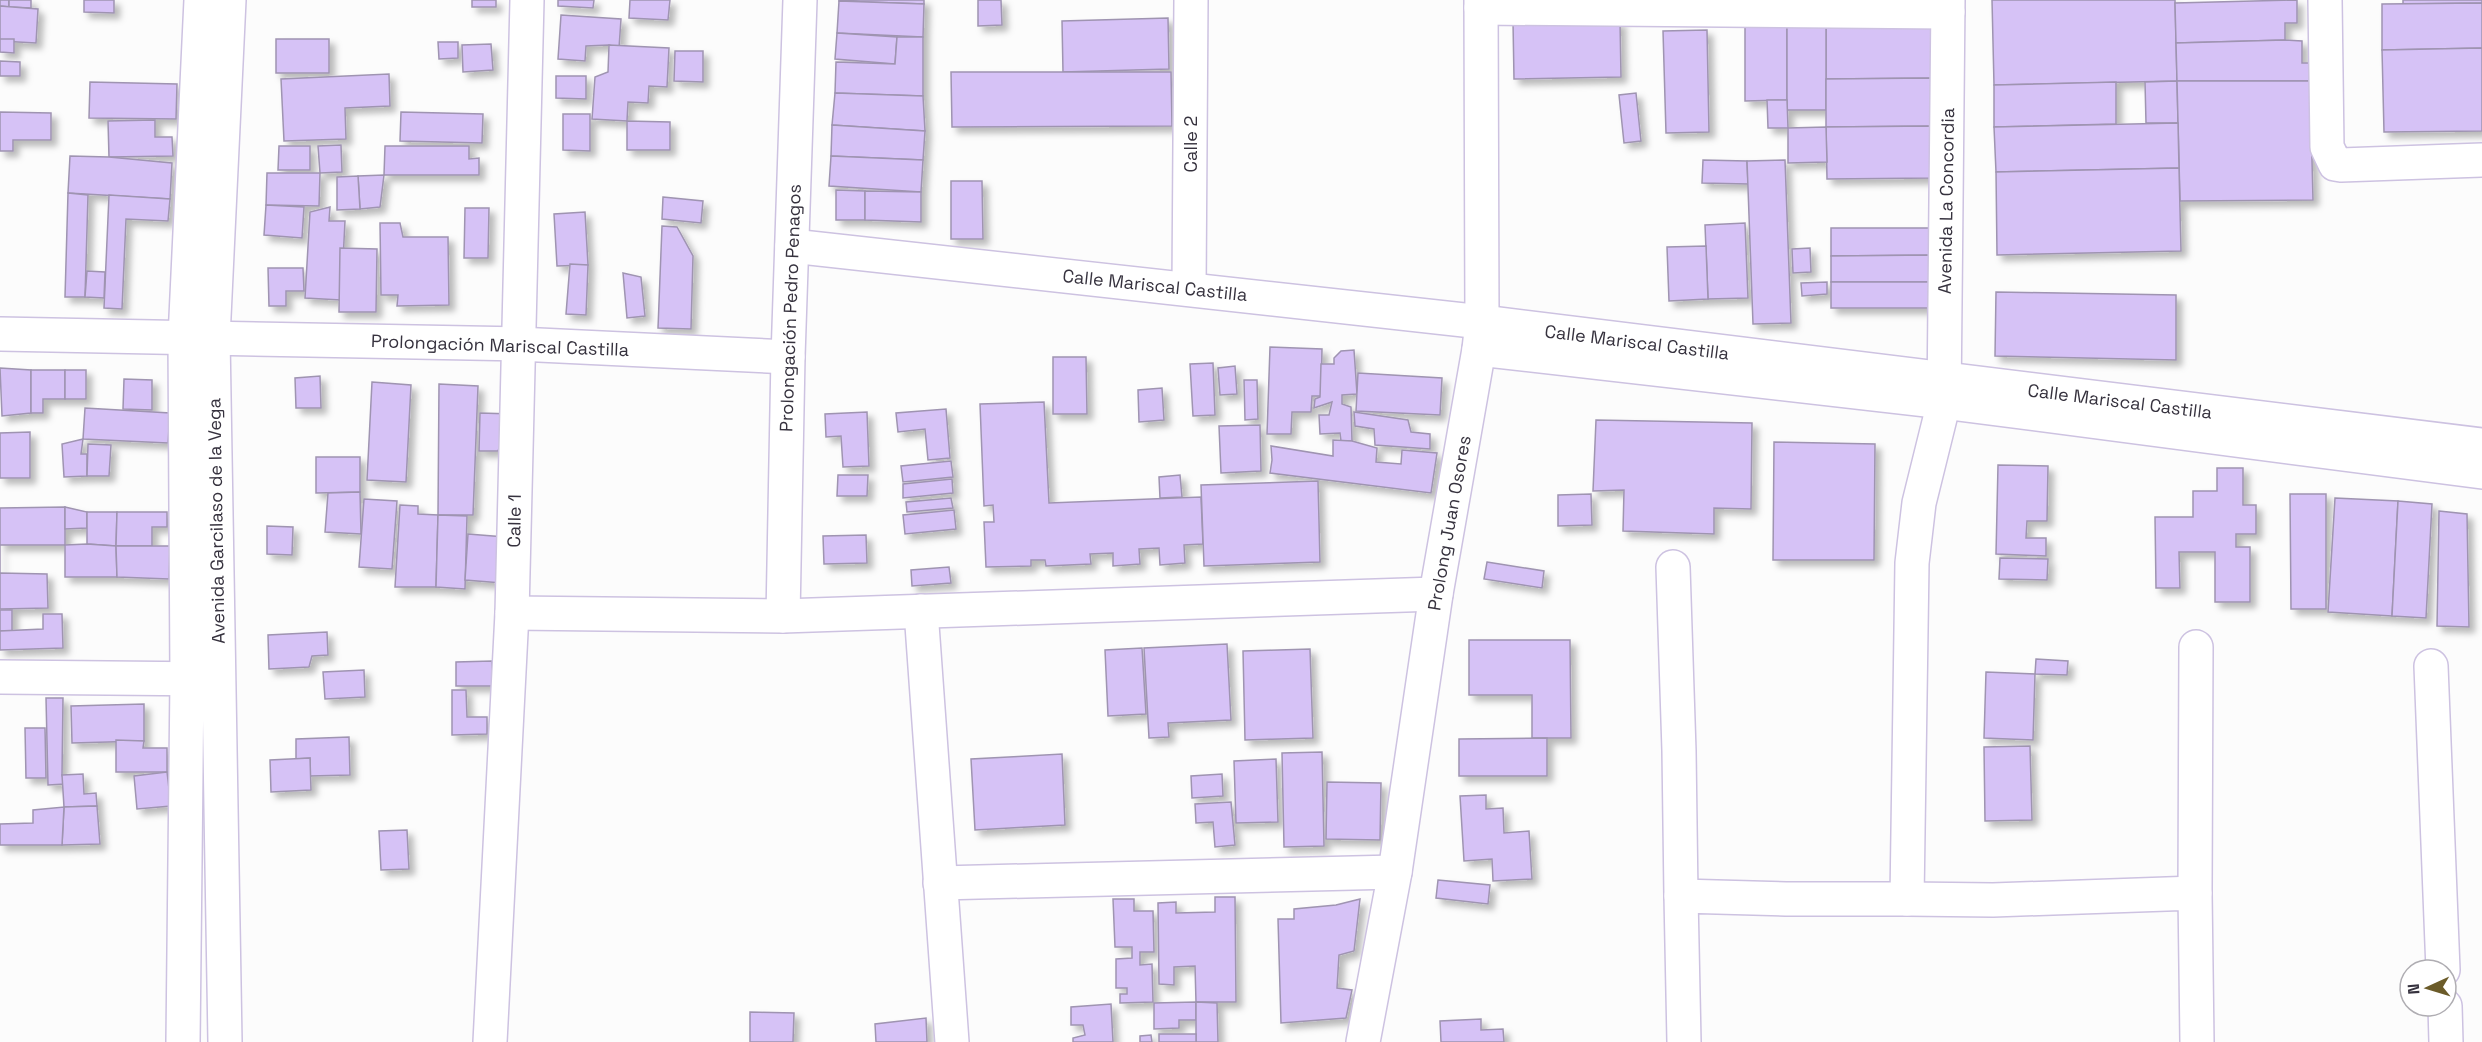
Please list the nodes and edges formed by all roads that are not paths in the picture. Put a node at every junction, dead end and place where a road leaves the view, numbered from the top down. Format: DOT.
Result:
graph roads {
  1 [pos="201,0"];
  2 [pos="229,0"];
  3 [pos="527,0"];
  4 [pos="800,0"];
  5 [pos="1191,0"];
  6 [pos="2325,0"];
  7 [pos="1481,4"];
  8 [pos="1948,6"];
  9 [pos="2482,160"];
  10 [pos="792,246"];
  11 [pos="1189,289"];
  12 [pos="0,334"];
  13 [pos="1480,336"];
  14 [pos="199,338"];
  15 [pos="518,344"];
  16 [pos="788,357"];
  17 [pos="1944,391"];
  18 [pos="2482,445"];
  19 [pos="2482,472"];
  20 [pos="1673,567"];
  21 [pos="1436,594"];
  22 [pos="921,611"];
  23 [pos="512,613"];
  24 [pos="783,616"];
  25 [pos="2196,647"];
  26 [pos="2431,666"];
  27 [pos="0,677"];
  28 [pos="203,679"];
  29 [pos="1395,872"];
  30 [pos="940,883"];
  31 [pos="2195,893"];
  32 [pos="1681,896"];
  33 [pos="1907,899"];
  34 [pos="2443,958"];
  35 [pos="2445,1018"];
  36 [pos="183,1042"];
  37 [pos="225,1042"];
  38 [pos="490,1042"];
  39 [pos="952,1042"];
  40 [pos="1363,1042"];
  41 [pos="1684,1042"];
  42 [pos="2197,1042"];
  43 [pos="2446,1042"];
  1 -- 14 [label="street, Avenida Garcilaso de la Vega"];
  2 -- 14 [label="street, Avenida Garcilaso de la Vega"];
  3 -- 15 [label="street, Calle 1"];
  4 -- 10 [label="street, Prolongación Pedro Penagos"];
  5 -- 11 [label="street, Calle 2"];
  6 -- 9 [label="street"];
  7 -- 8 [label="street"];
  7 -- 13 [label="street, Prolong Juan Osores"];
  8 -- 17 [label="street, Avenida La Concordia"];
  10 -- 11 [label="street, Calle Mariscal Castilla"];
  10 -- 16 [label="street, Prolongación Pedro Penagos"];
  11 -- 13 [label="street, Calle Mariscal Castilla"];
  12 -- 14 [label="street, Prolongación Mariscal Castilla"];
  13 -- 17 [label="street, Calle Mariscal Castilla"];
  13 -- 21 [label="street, Prolong Juan Osores"];
  14 -- 15 [label="street, Prolongación Mariscal Castilla"];
  14 -- 28 [label="street, Avenida Garcilaso de la Vega"];
  15 -- 16 [label="street, Prolongación Mariscal Castilla"];
  15 -- 23 [label="street, Calle 1"];
  16 -- 24 [label="street, Prolongación Pedro Penagos"];
  17 -- 18 [label="street, Calle Mariscal Castilla"];
  17 -- 19 [label="street, Calle Mariscal Castilla"];
  17 -- 33 [label="street, Avenida La Concordia"];
  20 -- 32 [label="street"];
  21 -- 22 [label="street"];
  21 -- 29 [label="street, Prolong Juan Osores"];
  22 -- 24 [label="street"];
  22 -- 30 [label="street"];
  23 -- 24 [label="street"];
  23 -- 38 [label="street, Calle 1"];
  25 -- 31 [label="street"];
  26 -- 34 [label="street"];
  27 -- 28 [label="street"];
  28 -- 36 [label="street, Avenida Garcilaso de la Vega"];
  28 -- 37 [label="street, Avenida Garcilaso de la Vega"];
  29 -- 30 [label="street"];
  29 -- 40 [label="street, Prolong Juan Osores"];
  30 -- 39 [label="street"];
  31 -- 33 [label="street"];
  31 -- 42 [label="street"];
  32 -- 33 [label="street"];
  32 -- 41 [label="street"];
  35 -- 43 [label="street"];
}
